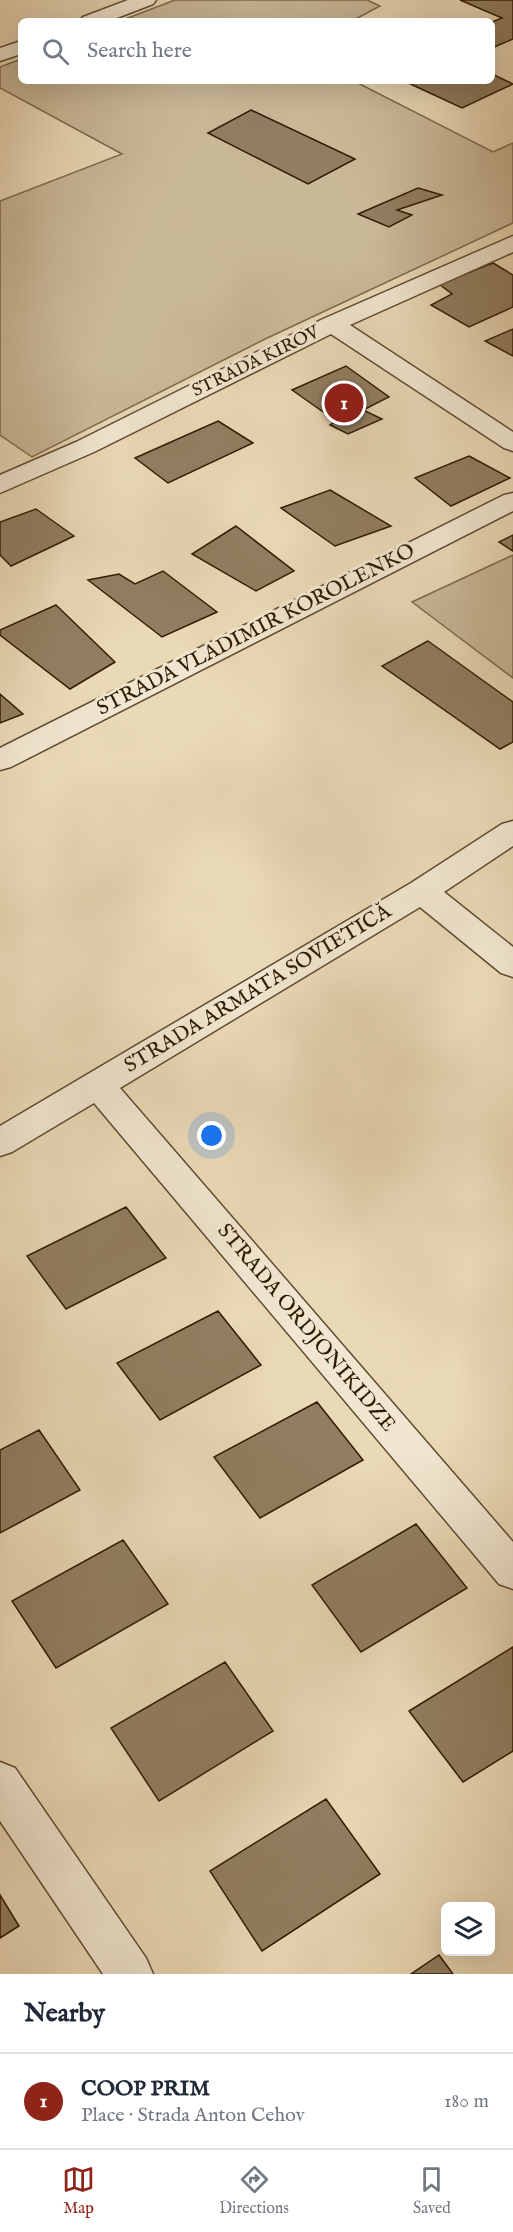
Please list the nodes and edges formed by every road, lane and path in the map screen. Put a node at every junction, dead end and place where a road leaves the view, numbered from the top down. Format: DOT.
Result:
graph roads {
  1 [pos="146,0"];
  2 [pos="98,18"];
  3 [pos="18,48"];
  4 [pos="0,55"];
  5 [pos="513,243"];
  6 [pos="332,324"];
  7 [pos="513,443"];
  8 [pos="0,458"];
  9 [pos="12,480"];
  10 [pos="513,501"];
  11 [pos="0,760"];
  12 [pos="513,831"];
  13 [pos="422,891"];
  14 [pos="513,965"];
  15 [pos="98,1084"];
  16 [pos="0,1143"];
  17 [pos="513,1571"];
  18 [pos="0,1783"];
  19 [pos="130,1974"];
  1 -- 2 [label="street"];
  3 -- 4 [label="street"];
  5 -- 6 [label="street, STRADA KIROV"];
  6 -- 7 [label="street"];
  6 -- 9 [label="street, STRADA KIROV"];
  8 -- 9 [label="street"];
  10 -- 11 [label="street, STRADA VLADIMIR KOROLENKO"];
  12 -- 13 [label="street, STRADA ARMATA SOVIETICĂ"];
  13 -- 14 [label="street"];
  13 -- 15 [label="street, STRADA ARMATA SOVIETICĂ"];
  15 -- 16 [label="street, STRADA ARMATA SOVIETICĂ"];
  15 -- 17 [label="street, STRADA ORDJONIKIDZE"];
  18 -- 19 [label="street"];
}
